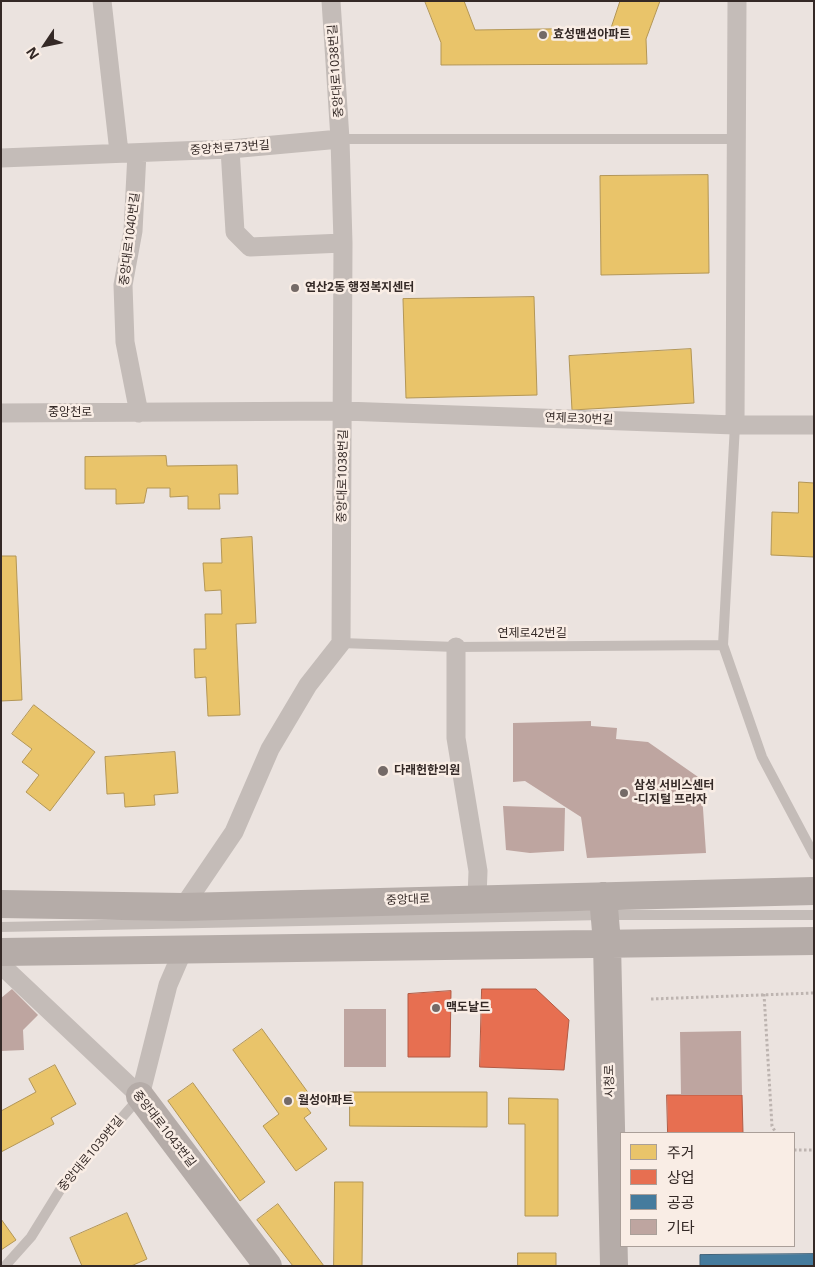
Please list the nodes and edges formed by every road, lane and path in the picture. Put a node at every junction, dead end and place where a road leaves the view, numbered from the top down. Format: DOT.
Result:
graph roads {
  1 [pos="102,1"];
  2 [pos="331,1"];
  3 [pos="737,1"];
  4 [pos="736,139"];
  5 [pos="340,140"];
  6 [pos="230,149"];
  7 [pos="128,153"];
  8 [pos="1,158"];
  9 [pos="343,244"];
  10 [pos="344,411"];
  11 [pos="1,413"];
  12 [pos="139,413"];
  13 [pos="735,425"];
  14 [pos="814,425"];
  15 [pos="341,643"];
  16 [pos="723,645"];
  17 [pos="456,647"];
  18 [pos="814,855"];
  19 [pos="814,891"];
  20 [pos="477,898"];
  21 [pos="1,904"];
  22 [pos="604,906"];
  23 [pos="183,907"];
  24 [pos="814,915"];
  25 [pos="1,926"];
  26 [pos="814,941"];
  27 [pos="607,943"];
  28 [pos="184,948"];
  29 [pos="1,952"];
  30 [pos="1,965"];
  31 [pos="814,993"];
  32 [pos="764,994"];
  33 [pos="651,999"];
  34 [pos="140,1096"];
  35 [pos="775,1132"];
  36 [pos="795,1150"];
  37 [pos="814,1150"];
  38 [pos="5,1266"];
  39 [pos="268,1266"];
  40 [pos="614,1266"];
  1 -- 7 [label="street"];
  2 -- 5 [label="street, 중앙대로1038번길"];
  3 -- 4 [label="street"];
  4 -- 5 [label="lane"];
  4 -- 13 [label="street"];
  5 -- 6 [label="street, 중앙천로73번길"];
  5 -- 9 [label="street, 중앙대로1038번길"];
  6 -- 7 [label="street, 중앙천로73번길"];
  6 -- 9 [label="street"];
  7 -- 8 [label="street, 중앙천로73번길"];
  7 -- 12 [label="street, 중앙대로1040번길"];
  9 -- 10 [label="street, 중앙대로1038번길"];
  10 -- 12 [label="street, 연제로30번길"];
  10 -- 13 [label="street, 연제로30번길"];
  10 -- 15 [label="street, 중앙대로1038번길"];
  11 -- 12 [label="street, 중앙천로"];
  13 -- 14 [label="street, 연제로30번길"];
  13 -- 16 [label="lane"];
  15 -- 17 [label="lane, 연제로42번길"];
  15 -- 23 [label="street"];
  16 -- 17 [label="lane, 연제로42번길"];
  16 -- 18 [label="lane"];
  17 -- 20 [label="street"];
  19 -- 22 [label="main road, 중앙대로"];
  20 -- 22 [label="main road, 중앙대로"];
  20 -- 23 [label="main road, 중앙대로"];
  21 -- 23 [label="main road, 중앙대로"];
  22 -- 24 [label="lane"];
  22 -- 25 [label="lane"];
  22 -- 27 [label="main road, 시청로"];
  26 -- 27 [label="main road"];
  27 -- 28 [label="main road"];
  27 -- 40 [label="main road, 시청로"];
  28 -- 29 [label="main road"];
  28 -- 34 [label="street, 중앙대로1039번길"];
  30 -- 34 [label="street, 중앙대로1043번길"];
  31 -- 32 [label="path"];
  32 -- 33 [label="path"];
  32 -- 35 [label="path"];
  34 -- 38 [label="lane, 중앙대로1039번길"];
  34 -- 39 [label="main road, 중앙대로1043번길"];
  36 -- 37 [label="path"];
}
